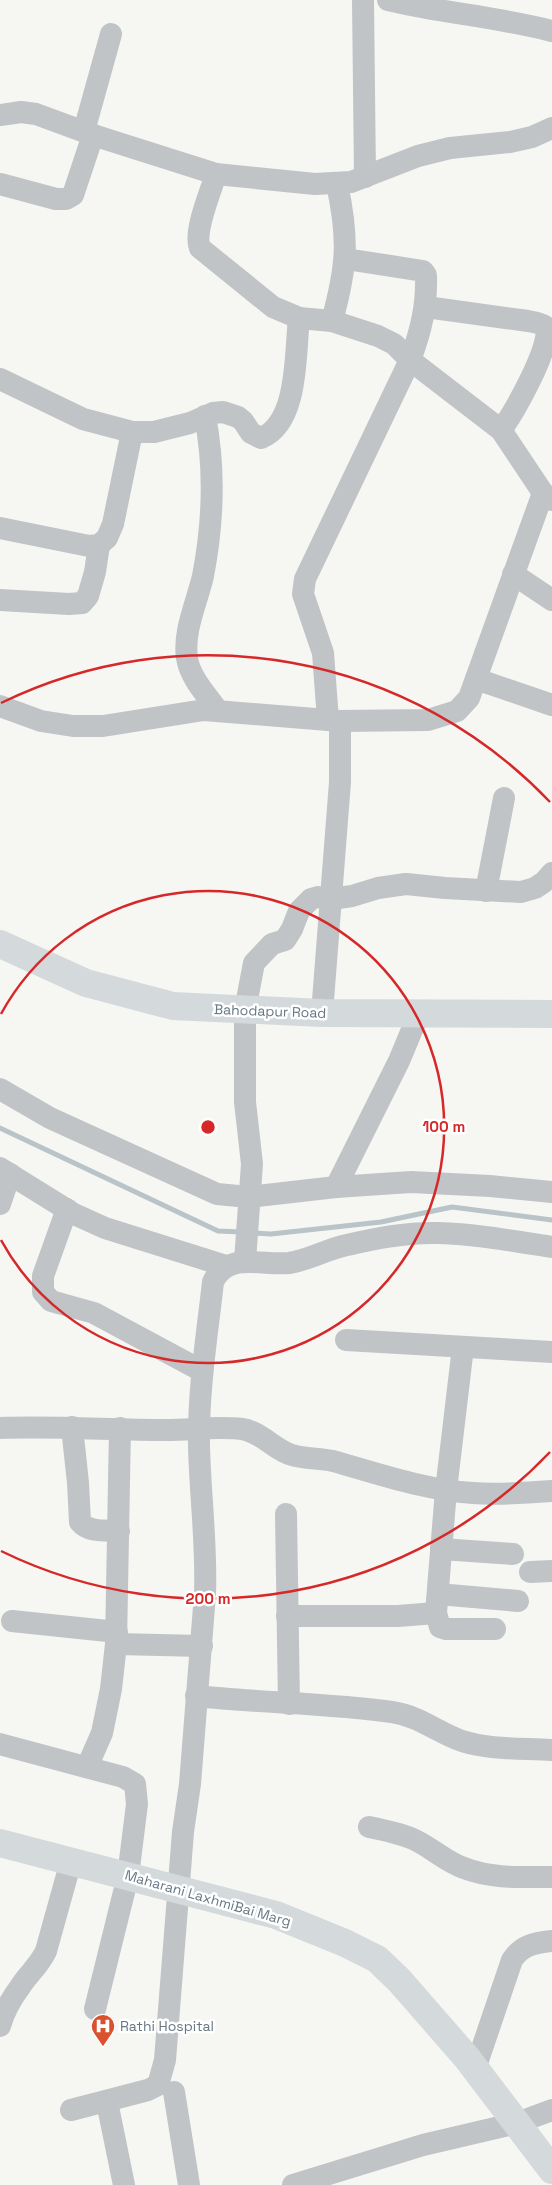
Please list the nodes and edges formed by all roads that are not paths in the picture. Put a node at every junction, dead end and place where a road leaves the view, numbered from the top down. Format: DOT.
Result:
graph roads {
  1 [pos="363,0"];
  2 [pos="388,0"];
  3 [pos="552,31"];
  4 [pos="111,34"];
  5 [pos="0,115"];
  6 [pos="552,128"];
  7 [pos="88,133"];
  8 [pos="216,174"];
  9 [pos="365,177"];
  10 [pos="0,184"];
  11 [pos="337,184"];
  12 [pos="346,259"];
  13 [pos="426,307"];
  14 [pos="299,318"];
  15 [pos="332,321"];
  16 [pos="410,360"];
  17 [pos="0,379"];
  18 [pos="205,416"];
  19 [pos="501,430"];
  20 [pos="132,432"];
  21 [pos="548,497"];
  22 [pos="0,528"];
  23 [pos="99,545"];
  24 [pos="514,574"];
  25 [pos="0,600"];
  26 [pos="552,600"];
  27 [pos="476,679"];
  28 [pos="552,705"];
  29 [pos="0,706"];
  30 [pos="218,711"];
  31 [pos="334,720"];
  32 [pos="504,798"];
  33 [pos="552,873"];
  34 [pos="486,891"];
  35 [pos="331,899"];
  36 [pos="0,944"];
  37 [pos="245,1010"];
  38 [pos="322,1013"];
  39 [pos="419,1013"];
  40 [pos="552,1014"];
  41 [pos="0,1089"];
  42 [pos="5,1171"];
  43 [pos="336,1186"];
  44 [pos="552,1192"];
  45 [pos="0,1204"];
  46 [pos="248,1205"];
  47 [pos="67,1209"];
  48 [pos="552,1247"];
  49 [pos="239,1259"];
  50 [pos="346,1340"];
  51 [pos="463,1347"];
  52 [pos="552,1352"];
  53 [pos="202,1371"];
  54 [pos="72,1427"];
  55 [pos="0,1428"];
  56 [pos="120,1428"];
  57 [pos="200,1428"];
  58 [pos="446,1490"];
  59 [pos="552,1491"];
  60 [pos="286,1514"];
  61 [pos="120,1531"];
  62 [pos="441,1549"];
  63 [pos="513,1554"];
  64 [pos="518,1600"];
  65 [pos="437,1604"];
  66 [pos="287,1616"];
  67 [pos="12,1622"];
  68 [pos="495,1628"];
  69 [pos="116,1638"];
  70 [pos="202,1646"];
  71 [pos="196,1696"];
  72 [pos="289,1704"];
  73 [pos="0,1744"];
  74 [pos="552,1750"];
  75 [pos="87,1767"];
  76 [pos="368,1827"];
  77 [pos="0,1843"];
  78 [pos="71,1861"];
  79 [pos="128,1876"];
  80 [pos="552,1877"];
  81 [pos="179,1888"];
  82 [pos="552,1935"];
  83 [pos="95,2009"];
  84 [pos="1,2019"];
  85 [pos="476,2069"];
  86 [pos="174,2092"];
  87 [pos="107,2102"];
  88 [pos="71,2110"];
  89 [pos="552,2110"];
  90 [pos="517,2123"];
  91 [pos="552,2170"];
  92 [pos="124,2185"];
  93 [pos="189,2185"];
  94 [pos="293,2185"];
  1 -- 9 [label="street"];
  2 -- 3 [label="street"];
  4 -- 7 [label="street"];
  5 -- 7 [label="street"];
  6 -- 9 [label="street"];
  7 -- 8 [label="street"];
  7 -- 10 [label="street"];
  8 -- 11 [label="street"];
  8 -- 14 [label="street"];
  9 -- 11 [label="street"];
  11 -- 12 [label="street"];
  12 -- 13 [label="street"];
  12 -- 15 [label="street"];
  13 -- 16 [label="street"];
  13 -- 19 [label="street"];
  14 -- 15 [label="street"];
  14 -- 18 [label="street"];
  15 -- 16 [label="street"];
  16 -- 19 [label="street"];
  16 -- 31 [label="street"];
  17 -- 20 [label="street"];
  18 -- 20 [label="street"];
  18 -- 30 [label="street"];
  19 -- 21 [label="street"];
  20 -- 23 [label="street"];
  21 -- 24 [label="street"];
  22 -- 23 [label="street"];
  23 -- 25 [label="street"];
  24 -- 26 [label="street"];
  24 -- 27 [label="street"];
  27 -- 28 [label="street"];
  27 -- 31 [label="street"];
  29 -- 30 [label="street"];
  30 -- 31 [label="street"];
  31 -- 35 [label="street"];
  32 -- 34 [label="street"];
  33 -- 34 [label="street"];
  34 -- 35 [label="street"];
  35 -- 37 [label="street"];
  35 -- 38 [label="street"];
  36 -- 37 [label="main road, Bahodapur Road"];
  37 -- 38 [label="main road, Bahodapur Road"];
  37 -- 46 [label="street"];
  38 -- 39 [label="main road, Bahodapur Road"];
  39 -- 40 [label="main road, Bahodapur Road"];
  39 -- 43 [label="street"];
  41 -- 46 [label="street"];
  42 -- 45 [label="street"];
  42 -- 47 [label="street"];
  43 -- 44 [label="street"];
  43 -- 46 [label="street"];
  46 -- 49 [label="street"];
  47 -- 49 [label="street"];
  47 -- 53 [label="street"];
  48 -- 49 [label="street"];
  49 -- 53 [label="street"];
  50 -- 51 [label="street"];
  51 -- 52 [label="street"];
  51 -- 58 [label="street"];
  53 -- 57 [label="street"];
  54 -- 55 [label="street"];
  54 -- 56 [label="street"];
  54 -- 61 [label="street"];
  56 -- 57 [label="street"];
  56 -- 61 [label="street"];
  57 -- 58 [label="street"];
  57 -- 70 [label="street"];
  58 -- 59 [label="street"];
  58 -- 62 [label="street"];
  60 -- 66 [label="street"];
  61 -- 69 [label="street"];
  62 -- 63 [label="street"];
  62 -- 65 [label="street"];
  64 -- 65 [label="street"];
  65 -- 66 [label="street"];
  65 -- 68 [label="street"];
  66 -- 72 [label="street"];
  67 -- 69 [label="street"];
  69 -- 70 [label="street"];
  69 -- 75 [label="street"];
  70 -- 71 [label="street"];
  71 -- 72 [label="street"];
  71 -- 81 [label="street"];
  72 -- 74 [label="street"];
  73 -- 75 [label="street"];
  75 -- 79 [label="street"];
  76 -- 80 [label="street"];
  77 -- 78 [label="main road, Maharani LaxhmiBai Marg"];
  78 -- 79 [label="main road, Maharani LaxhmiBai Marg"];
  78 -- 84 [label="street"];
  79 -- 81 [label="main road, Maharani LaxhmiBai Marg"];
  79 -- 83 [label="street"];
  81 -- 85 [label="main road, Maharani LaxhmiBai Marg"];
  81 -- 87 [label="street"];
  82 -- 85 [label="street"];
  85 -- 90 [label="main road, Maharani LaxhmiBai Marg"];
  86 -- 93 [label="street"];
  87 -- 88 [label="street"];
  87 -- 92 [label="street"];
  89 -- 90 [label="street"];
  90 -- 91 [label="main road, Maharani LaxhmiBai Marg"];
  90 -- 94 [label="street"];
}
